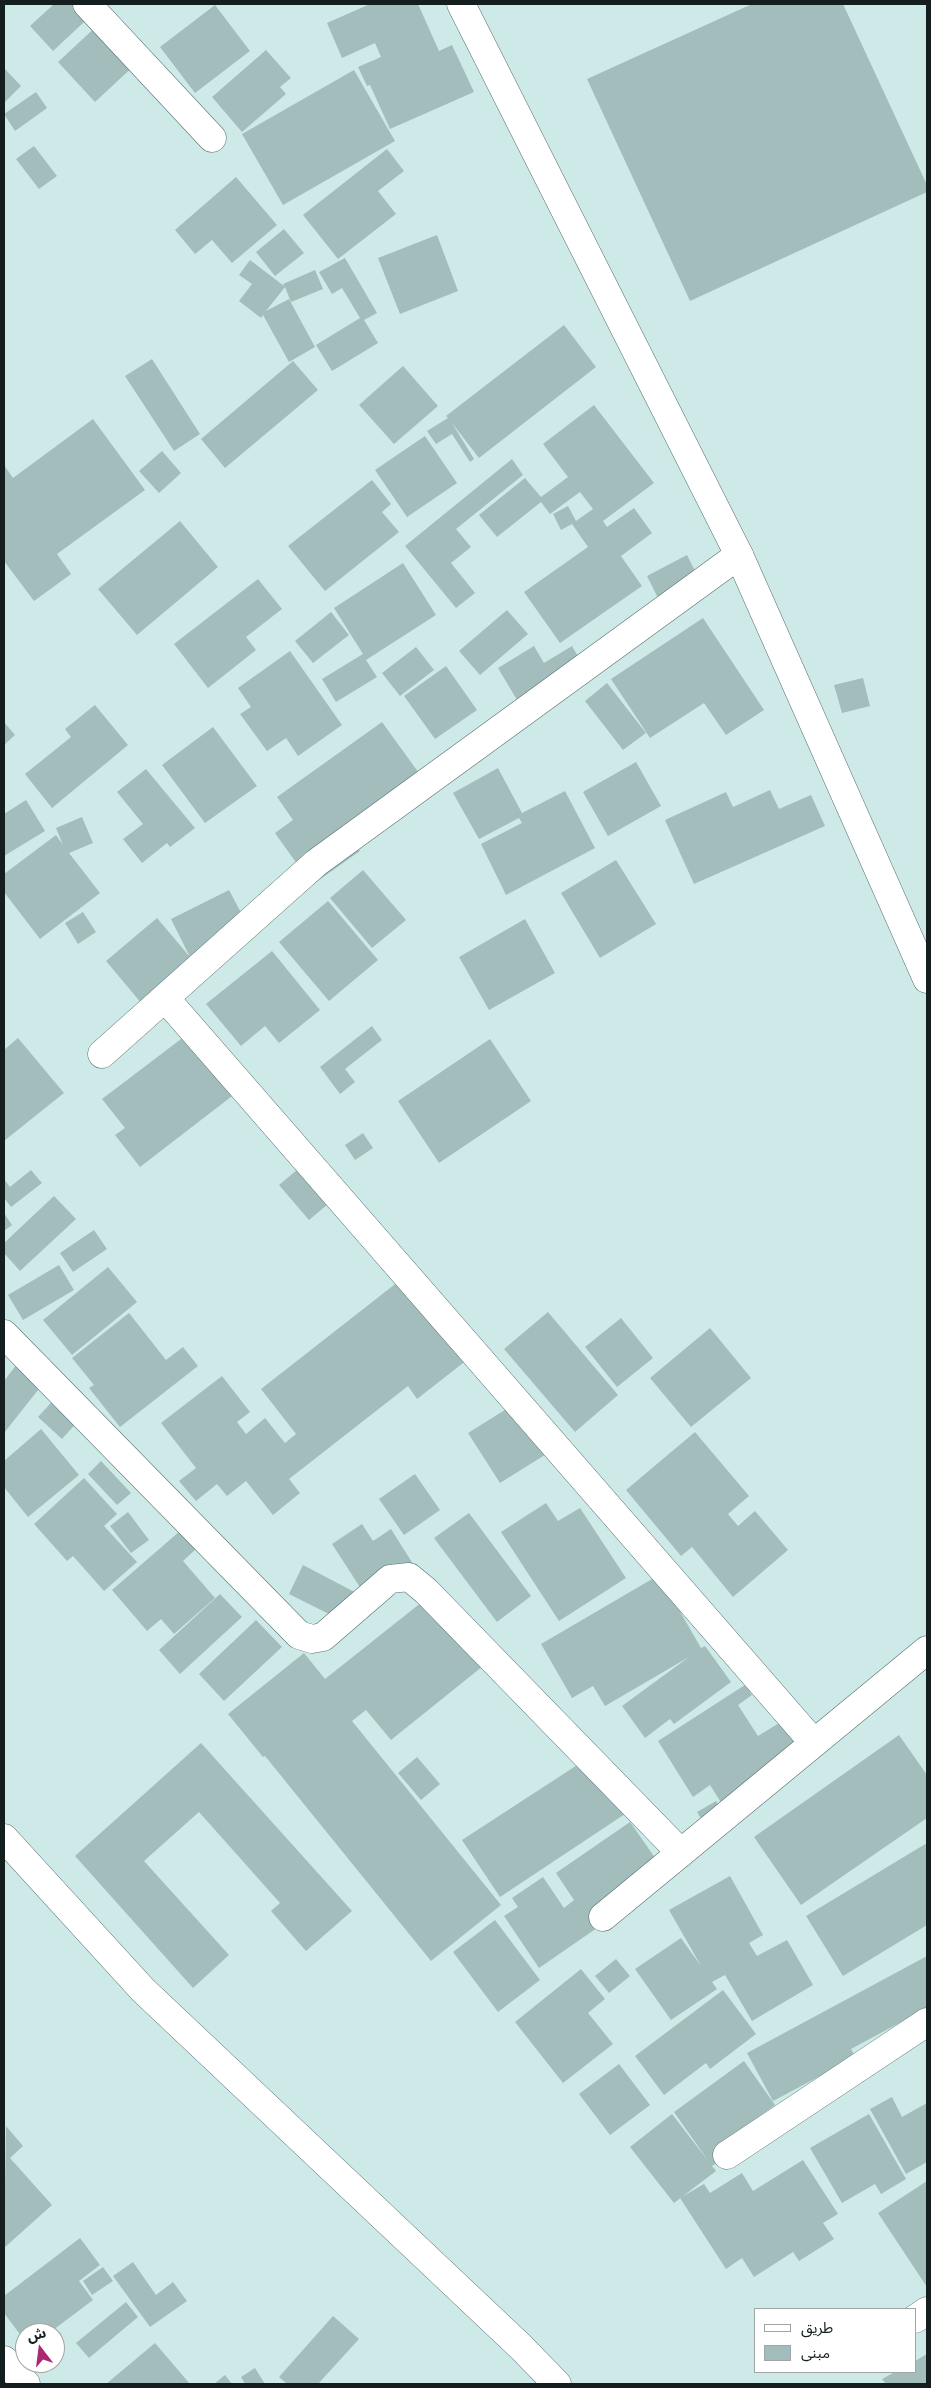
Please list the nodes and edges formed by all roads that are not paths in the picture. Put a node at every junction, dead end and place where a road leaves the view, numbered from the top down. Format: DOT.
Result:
graph roads {
  1 [pos="87,4"];
  2 [pos="461,4"];
  3 [pos="212,138"];
  4 [pos="739,554"];
  5 [pos="927,979"];
  6 [pos="165,998"];
  7 [pos="102,1054"];
  8 [pos="4,1334"];
  9 [pos="927,1650"];
  10 [pos="814,1743"];
  11 [pos="4,1838"];
  12 [pos="680,1853"];
  13 [pos="603,1916"];
  14 [pos="927,2022"];
  15 [pos="727,2155"];
  16 [pos="927,2311"];
  17 [pos="916,2318"];
  18 [pos="4,2360"];
  19 [pos="26,2384"];
  20 [pos="557,2384"];
  1 -- 3 [label="street"];
  2 -- 4 [label="street"];
  4 -- 5 [label="street"];
  4 -- 6 [label="street"];
  6 -- 7 [label="street"];
  6 -- 10 [label="street"];
  8 -- 12 [label="street"];
  9 -- 10 [label="street"];
  10 -- 12 [label="street"];
  11 -- 20 [label="street"];
  12 -- 13 [label="street"];
  14 -- 15 [label="street"];
  16 -- 17 [label="street"];
  18 -- 19 [label="street"];
}
